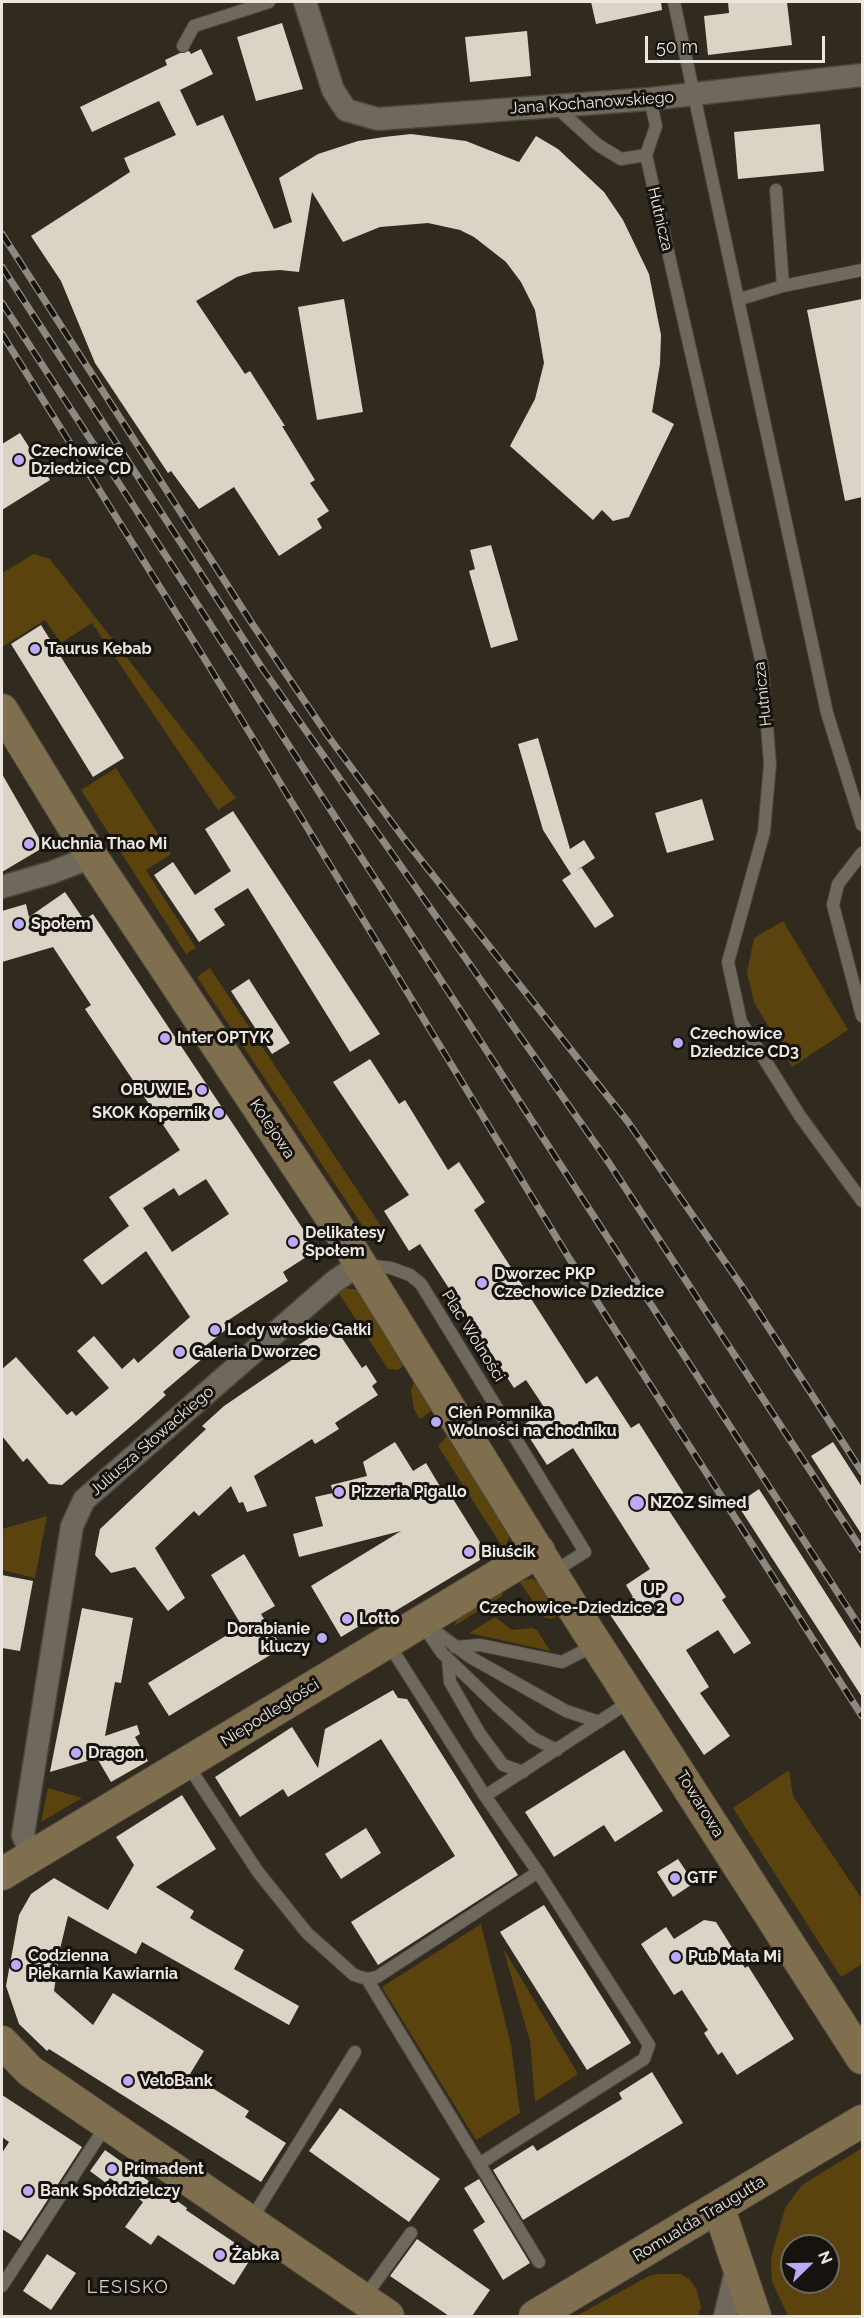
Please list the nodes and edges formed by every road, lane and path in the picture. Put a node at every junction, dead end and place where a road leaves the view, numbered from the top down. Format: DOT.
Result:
graph roads {
  1 [pos="269,2"];
  2 [pos="305,2"];
  3 [pos="674,2"];
  4 [pos="183,46"];
  5 [pos="862,75"];
  6 [pos="696,94"];
  7 [pos="650,99"];
  8 [pos="555,106"];
  9 [pos="646,155"];
  10 [pos="777,190"];
  11 [pos="862,270"];
  12 [pos="783,286"];
  13 [pos="740,299"];
  14 [pos="2,710"];
  15 [pos="862,825"];
  16 [pos="862,853"];
  17 [pos="92,857"];
  18 [pos="2,886"];
  19 [pos="862,1016"];
  20 [pos="862,1201"];
  21 [pos="360,1264"];
  22 [pos="545,1562"];
  23 [pos="420,1621"];
  24 [pos="387,1642"];
  25 [pos="597,1644"];
  26 [pos="455,1647"];
  27 [pos="448,1659"];
  28 [pos="633,1699"];
  29 [pos="599,1722"];
  30 [pos="557,1750"];
  31 [pos="187,1764"];
  32 [pos="523,1772"];
  33 [pos="485,1796"];
  34 [pos="32,1855"];
  35 [pos="538,1872"];
  36 [pos="2,1874"];
  37 [pos="367,1979"];
  38 [pos="2,2042"];
  39 [pos="355,2052"];
  40 [pos="862,2058"];
  41 [pos="107,2123"];
  42 [pos="856,2124"];
  43 [pos="479,2164"];
  44 [pos="719,2209"];
  45 [pos="251,2220"];
  46 [pos="411,2233"];
  47 [pos="539,2262"];
  48 [pos="737,2267"];
  49 [pos="2,2286"];
  50 [pos="376,2308"];
  51 [pos="536,2316"];
  52 [pos="725,2316"];
  53 [pos="755,2316"];
  1 -- 4 [label="lane"];
  2 -- 8 [label="street, Jana Kochanowskiego"];
  3 -- 6 [label="lane"];
  5 -- 6 [label="street, Jana Kochanowskiego"];
  6 -- 7 [label="street, Jana Kochanowskiego"];
  6 -- 13 [label="lane"];
  7 -- 8 [label="street, Jana Kochanowskiego"];
  7 -- 9 [label="lane"];
  8 -- 9 [label="lane"];
  9 -- 20 [label="lane, Hutnicza"];
  10 -- 12 [label="lane"];
  11 -- 12 [label="lane"];
  12 -- 13 [label="lane"];
  13 -- 15 [label="lane"];
  14 -- 17 [label="street, Kolejowa"];
  16 -- 19 [label="lane"];
  17 -- 18 [label="street"];
  17 -- 21 [label="street, Kolejowa"];
  21 -- 22 [label="street, Kolejowa"];
  21 -- 22 [label="lane, Plac Wolności"];
  21 -- 34 [label="street, Juliusza Słowackiego"];
  22 -- 23 [label="street, Niepodległości"];
  22 -- 25 [label="street, Towarowa"];
  23 -- 24 [label="street, Niepodległości"];
  23 -- 26 [label="lane"];
  23 -- 27 [label="lane"];
  24 -- 31 [label="street, Niepodległości"];
  24 -- 33 [label="lane"];
  25 -- 26 [label="lane"];
  25 -- 28 [label="street, Towarowa"];
  26 -- 29 [label="lane"];
  27 -- 30 [label="lane"];
  27 -- 32 [label="lane"];
  28 -- 29 [label="lane"];
  28 -- 40 [label="street, Towarowa"];
  29 -- 30 [label="lane"];
  30 -- 32 [label="lane"];
  31 -- 34 [label="street, Niepodległości"];
  31 -- 37 [label="lane"];
  32 -- 33 [label="lane"];
  33 -- 35 [label="lane"];
  34 -- 36 [label="street, Niepodległości"];
  35 -- 37 [label="lane"];
  35 -- 43 [label="lane"];
  37 -- 43 [label="lane"];
  38 -- 41 [label="street"];
  39 -- 45 [label="lane"];
  41 -- 45 [label="street"];
  41 -- 49 [label="lane"];
  42 -- 44 [label="street, Romualda Traugutta"];
  43 -- 47 [label="lane"];
  44 -- 48 [label="street"];
  44 -- 51 [label="street, Romualda Traugutta"];
  45 -- 50 [label="street"];
  46 -- 50 [label="lane"];
  48 -- 52 [label="street"];
  48 -- 53 [label="street"];
}
